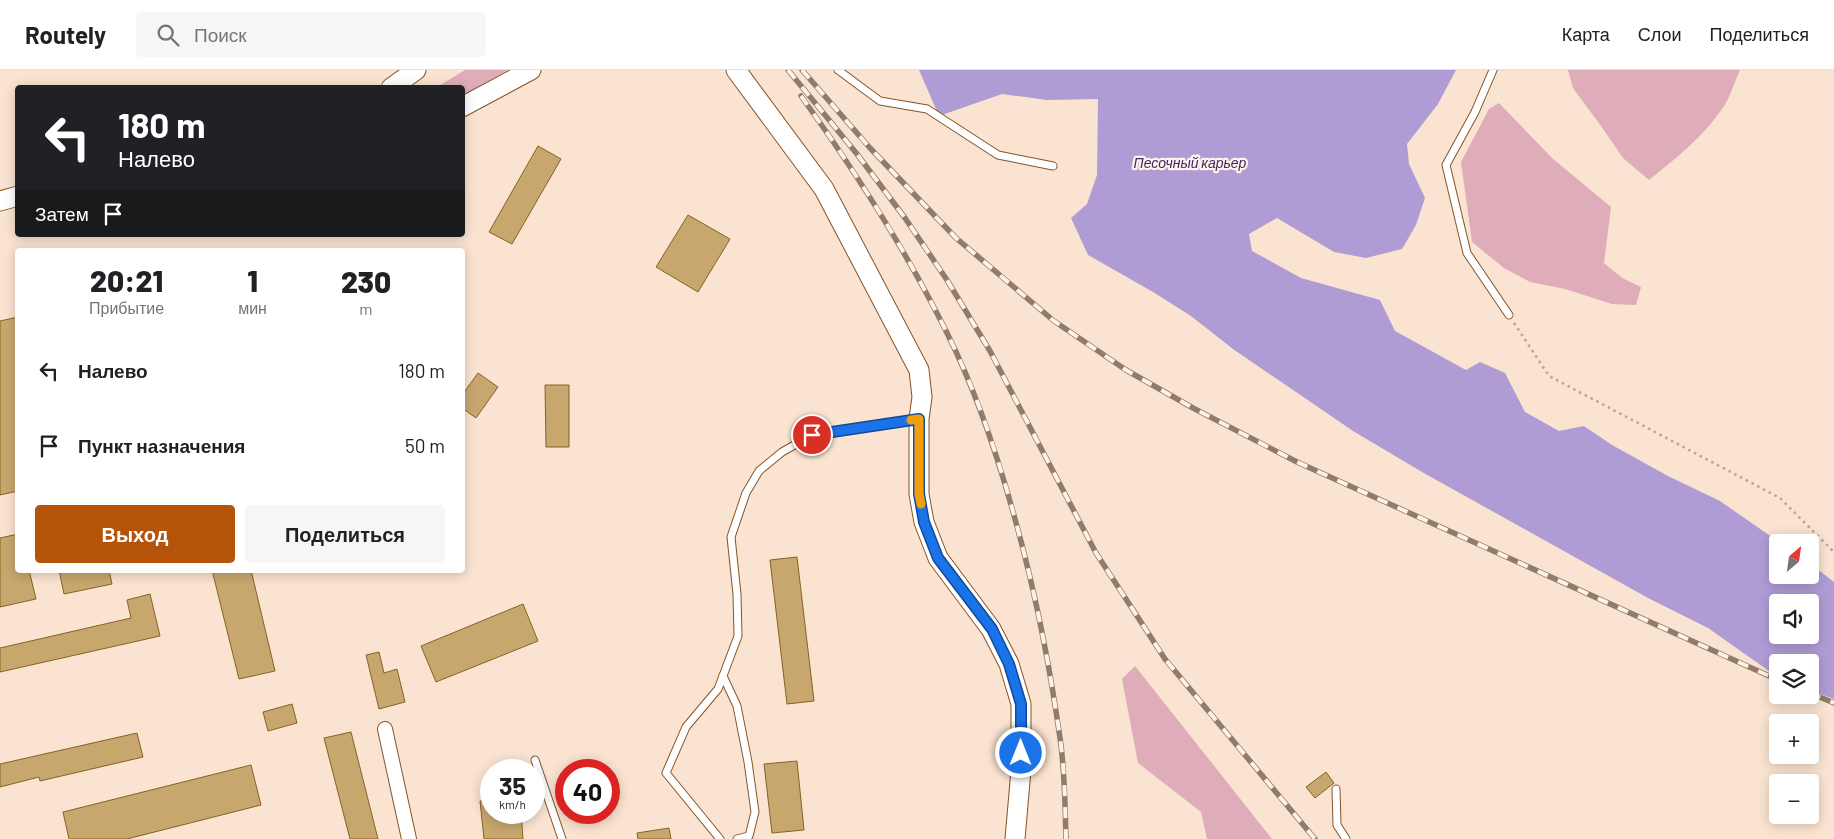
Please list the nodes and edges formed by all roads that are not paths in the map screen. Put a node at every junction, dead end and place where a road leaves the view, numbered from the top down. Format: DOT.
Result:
graph roads {
  1 [pos="416,70"];
  2 [pos="531,70"];
  3 [pos="736,70"];
  4 [pos="838,70"];
  5 [pos="1493,70"];
  6 [pos="394,85"];
  7 [pos="465,105"];
  8 [pos="1053,166"];
  9 [pos="15,197"];
  10 [pos="0,201"];
  11 [pos="1509,315"];
  12 [pos="919,419"];
  13 [pos="723,676"];
  14 [pos="385,729"];
  15 [pos="545,789"];
  16 [pos="1336,789"];
  17 [pos="409,839"];
  18 [pos="562,839"];
  19 [pos="720,839"];
  20 [pos="737,839"];
  21 [pos="1015,839"];
  22 [pos="1346,839"];
  1 -- 6 [label="street"];
  2 -- 7 [label="street"];
  3 -- 12 [label="street"];
  4 -- 8 [label="lane"];
  5 -- 11 [label="lane"];
  9 -- 10 [label="street"];
  12 -- 13 [label="lane"];
  12 -- 21 [label="street"];
  13 -- 19 [label="lane"];
  13 -- 20 [label="lane"];
  14 -- 17 [label="street"];
  15 -- 18 [label="lane"];
  16 -- 22 [label="lane"];
}
